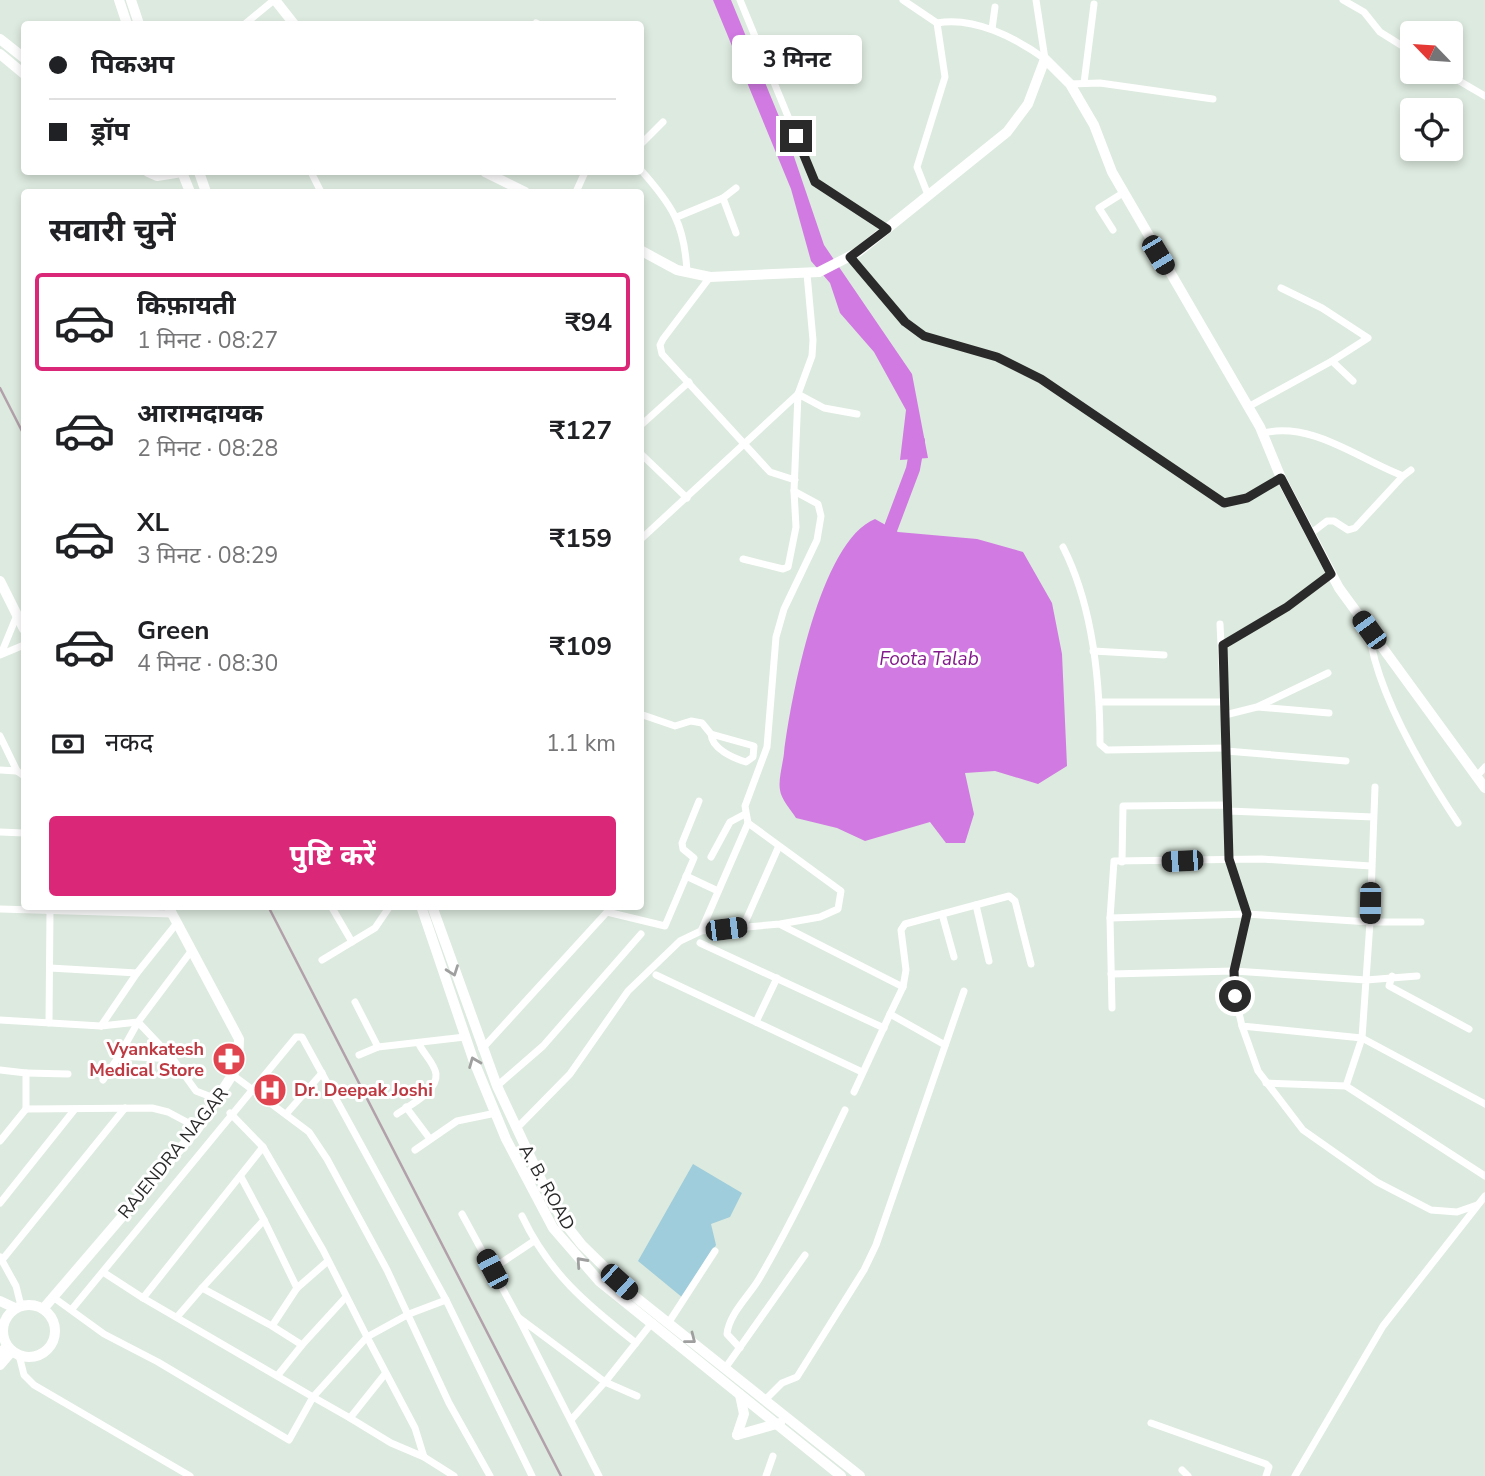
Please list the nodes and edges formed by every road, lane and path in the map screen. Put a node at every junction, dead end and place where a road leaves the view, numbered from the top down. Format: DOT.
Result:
graph roads {
  1 [pos="118,0"];
  2 [pos="131,0"];
  3 [pos="740,0"];
  4 [pos="903,0"];
  5 [pos="1036,0"];
  6 [pos="1343,0"];
  7 [pos="276,1"];
  8 [pos="1094,4"];
  9 [pos="995,7"];
  10 [pos="126,21"];
  11 [pos="138,21"];
  12 [pos="249,21"];
  13 [pos="292,21"];
  14 [pos="937,23"];
  15 [pos="992,29"];
  16 [pos="0,39"];
  17 [pos="1400,44"];
  18 [pos="0,54"];
  19 [pos="21,56"];
  20 [pos="1045,59"];
  21 [pos="21,72"];
  22 [pos="1084,83"];
  23 [pos="1463,83"];
  24 [pos="1069,85"];
  25 [pos="1485,96"];
  26 [pos="1213,99"];
  27 [pos="663,122"];
  28 [pos="644,141"];
  29 [pos="644,173"];
  30 [pos="489,175"];
  31 [pos="736,188"];
  32 [pos="505,189"];
  33 [pos="1124,193"];
  34 [pos="928,195"];
  35 [pos="723,198"];
  36 [pos="677,218"];
  37 [pos="887,229"];
  38 [pos="1113,230"];
  39 [pos="736,233"];
  40 [pos="644,252"];
  41 [pos="847,258"];
  42 [pos="687,273"];
  43 [pos="813,273"];
  44 [pos="710,277"];
  45 [pos="1281,288"];
  46 [pos="1332,361"];
  47 [pos="1353,380"];
  48 [pos="689,382"];
  49 [pos="798,394"];
  50 [pos="1248,407"];
  51 [pos="857,414"];
  52 [pos="644,422"];
  53 [pos="1263,433"];
  54 [pos="746,445"];
  55 [pos="644,457"];
  56 [pos="1411,470"];
  57 [pos="1403,476"];
  58 [pos="1281,478"];
  59 [pos="794,480"];
  60 [pos="794,491"];
  61 [pos="687,498"];
  62 [pos="1310,534"];
  63 [pos="644,536"];
  64 [pos="1063,547"];
  65 [pos="743,558"];
  66 [pos="1331,574"];
  67 [pos="0,581"];
  68 [pos="17,615"];
  69 [pos="21,623"];
  70 [pos="1220,624"];
  71 [pos="1369,630"];
  72 [pos="1223,645"];
  73 [pos="21,646"];
  74 [pos="1093,651"];
  75 [pos="1,655"];
  76 [pos="1164,655"];
  77 [pos="1328,673"];
  78 [pos="1100,702"];
  79 [pos="1225,702"];
  80 [pos="1257,707"];
  81 [pos="1329,713"];
  82 [pos="644,715"];
  83 [pos="1225,715"];
  84 [pos="711,734"];
  85 [pos="0,736"];
  86 [pos="1226,750"];
  87 [pos="1346,761"];
  88 [pos="1485,767"];
  89 [pos="0,770"];
  90 [pos="17,771"];
  91 [pos="21,774"];
  92 [pos="1476,776"];
  93 [pos="1375,787"];
  94 [pos="1485,788"];
  95 [pos="699,801"];
  96 [pos="1228,808"];
  97 [pos="744,814"];
  98 [pos="1373,817"];
  99 [pos="748,823"];
  100 [pos="1458,823"];
  101 [pos="0,832"];
  102 [pos="21,833"];
  103 [pos="778,848"];
  104 [pos="711,857"];
  105 [pos="1229,859"];
  106 [pos="1122,862"];
  107 [pos="1371,866"];
  108 [pos="686,876"];
  109 [pos="718,891"];
  110 [pos="976,905"];
  111 [pos="21,908"];
  112 [pos="0,909"];
  113 [pos="45,910"];
  114 [pos="66,910"];
  115 [pos="99,910"];
  116 [pos="333,910"];
  117 [pos="388,910"];
  118 [pos="422,910"];
  119 [pos="433,910"];
  120 [pos="608,910"];
  121 [pos="612,910"];
  122 [pos="50,911"];
  123 [pos="172,914"];
  124 [pos="942,914"];
  125 [pos="1247,914"];
  126 [pos="1110,918"];
  127 [pos="1370,922"];
  128 [pos="1422,922"];
  129 [pos="780,924"];
  130 [pos="743,927"];
  131 [pos="701,931"];
  132 [pos="641,934"];
  133 [pos="352,942"];
  134 [pos="700,943"];
  135 [pos="192,950"];
  136 [pos="954,957"];
  137 [pos="322,960"];
  138 [pos="989,961"];
  139 [pos="1031,964"];
  140 [pos="50,968"];
  141 [pos="1234,971"];
  142 [pos="137,973"];
  143 [pos="1111,974"];
  144 [pos="656,975"];
  145 [pos="1392,976"];
  146 [pos="1417,976"];
  147 [pos="777,978"];
  148 [pos="1366,980"];
  149 [pos="903,987"];
  150 [pos="964,990"];
  151 [pos="355,1002"];
  152 [pos="1112,1008"];
  153 [pos="890,1014"];
  154 [pos="0,1020"];
  155 [pos="138,1022"];
  156 [pos="756,1022"];
  157 [pos="49,1023"];
  158 [pos="101,1026"];
  159 [pos="1242,1026"];
  160 [pos="884,1028"];
  161 [pos="1469,1029"];
  162 [pos="465,1037"];
  163 [pos="1362,1038"];
  164 [pos="419,1044"];
  165 [pos="945,1045"];
  166 [pos="378,1047"];
  167 [pos="482,1049"];
  168 [pos="359,1055"];
  169 [pos="119,1056"];
  170 [pos="173,1059"];
  171 [pos="0,1070"];
  172 [pos="862,1072"];
  173 [pos="26,1073"];
  174 [pos="322,1073"];
  175 [pos="68,1074"];
  176 [pos="234,1076"];
  177 [pos="103,1080"];
  178 [pos="1266,1083"];
  179 [pos="497,1086"];
  180 [pos="1346,1086"];
  181 [pos="251,1088"];
  182 [pos="855,1092"];
  183 [pos="219,1100"];
  184 [pos="1485,1104"];
  185 [pos="406,1107"];
  186 [pos="125,1108"];
  187 [pos="26,1109"];
  188 [pos="75,1110"];
  189 [pos="845,1110"];
  190 [pos="287,1113"];
  191 [pos="496,1113"];
  192 [pos="230,1114"];
  193 [pos="397,1114"];
  194 [pos="198,1128"];
  195 [pos="516,1129"];
  196 [pos="430,1139"];
  197 [pos="0,1141"];
  198 [pos="263,1147"];
  199 [pos="415,1150"];
  200 [pos="1485,1176"];
  201 [pos="241,1177"];
  202 [pos="1485,1196"];
  203 [pos="0,1203"];
  204 [pos="1479,1204"];
  205 [pos="462,1214"];
  206 [pos="522,1216"];
  207 [pos="264,1220"];
  208 [pos="534,1241"];
  209 [pos="715,1251"];
  210 [pos="805,1255"];
  211 [pos="328,1261"];
  212 [pos="1,1262"];
  213 [pos="492,1269"];
  214 [pos="103,1272"];
  215 [pos="297,1288"];
  216 [pos="202,1289"];
  217 [pos="53,1297"];
  218 [pos="143,1297"];
  219 [pos="345,1298"];
  220 [pos="446,1300"];
  221 [pos="0,1301"];
  222 [pos="18,1307"];
  223 [pos="43,1309"];
  224 [pos="72,1309"];
  225 [pos="409,1314"];
  226 [pos="177,1317"];
  227 [pos="518,1317"];
  228 [pos="669,1322"];
  229 [pos="651,1324"];
  230 [pos="1,1325"];
  231 [pos="272,1326"];
  232 [pos="367,1337"];
  233 [pos="635,1343"];
  234 [pos="302,1345"];
  235 [pos="740,1348"];
  236 [pos="9,1351"];
  237 [pos="0,1365"];
  238 [pos="726,1367"];
  239 [pos="385,1374"];
  240 [pos="278,1375"];
  241 [pos="605,1381"];
  242 [pos="748,1384"];
  243 [pos="740,1395"];
  244 [pos="637,1396"];
  245 [pos="313,1397"];
  246 [pos="766,1399"];
  247 [pos="758,1409"];
  248 [pos="787,1415"];
  249 [pos="350,1418"];
  250 [pos="571,1420"];
  251 [pos="1151,1423"];
  252 [pos="779,1425"];
  253 [pos="773,1456"];
  254 [pos="424,1457"];
  255 [pos="190,1476"];
  256 [pos="454,1476"];
  257 [pos="490,1476"];
  258 [pos="532,1476"];
  259 [pos="598,1476"];
  260 [pos="765,1476"];
  261 [pos="841,1476"];
  262 [pos="860,1476"];
  263 [pos="1266,1476"];
  264 [pos="1296,1476"];
  1 -- 10 [label="main road"];
  2 -- 11 [label="main road"];
  3 -- 37 [label="street"];
  4 -- 14 [label="street"];
  5 -- 20 [label="street"];
  6 -- 17 [label="street"];
  7 -- 12 [label="street"];
  7 -- 13 [label="main road"];
  8 -- 22 [label="street"];
  9 -- 15 [label="street"];
  14 -- 15 [label="street"];
  14 -- 34 [label="street"];
  15 -- 20 [label="street"];
  16 -- 19 [label="main road"];
  18 -- 21 [label="main road"];
  20 -- 24 [label="main road"];
  20 -- 34 [label="main road"];
  22 -- 24 [label="street"];
  22 -- 26 [label="street"];
  23 -- 25 [label="street"];
  24 -- 33 [label="main road"];
  27 -- 28 [label="street"];
  29 -- 36 [label="street"];
  30 -- 32 [label="main road"];
  31 -- 35 [label="street"];
  33 -- 38 [label="street"];
  33 -- 50 [label="main road"];
  34 -- 37 [label="main road"];
  35 -- 36 [label="street"];
  35 -- 39 [label="street"];
  36 -- 42 [label="street"];
  37 -- 41 [label="main road"];
  40 -- 42 [label="main road"];
  41 -- 43 [label="main road"];
  41 -- 58 [label="street"];
  42 -- 44 [label="main road"];
  43 -- 44 [label="main road"];
  43 -- 49 [label="street"];
  44 -- 48 [label="street"];
  45 -- 46 [label="street"];
  46 -- 47 [label="street"];
  46 -- 50 [label="street"];
  48 -- 52 [label="street"];
  48 -- 54 [label="street"];
  49 -- 51 [label="street"];
  49 -- 54 [label="street"];
  49 -- 59 [label="street"];
  50 -- 53 [label="main road"];
  53 -- 57 [label="street"];
  53 -- 58 [label="main road"];
  54 -- 59 [label="street"];
  54 -- 61 [label="street"];
  55 -- 61 [label="street"];
  56 -- 57 [label="street"];
  57 -- 62 [label="street"];
  58 -- 62 [label="main road"];
  59 -- 60 [label="street"];
  60 -- 65 [label="street"];
  60 -- 97 [label="street"];
  61 -- 63 [label="street"];
  62 -- 66 [label="main road"];
  64 -- 74 [label="street"];
  66 -- 71 [label="main road"];
  66 -- 72 [label="street"];
  67 -- 68 [label="street"];
  68 -- 69 [label="street"];
  68 -- 75 [label="street"];
  70 -- 72 [label="street"];
  71 -- 92 [label="main road"];
  71 -- 100 [label="street"];
  72 -- 79 [label="street"];
  73 -- 75 [label="street"];
  74 -- 76 [label="street"];
  74 -- 78 [label="street"];
  77 -- 80 [label="street"];
  78 -- 79 [label="street"];
  78 -- 86 [label="street"];
  79 -- 83 [label="street"];
  80 -- 81 [label="street"];
  80 -- 83 [label="street"];
  82 -- 84 [label="street"];
  83 -- 86 [label="street"];
  84 -- 84 [label="street"];
  85 -- 90 [label="street"];
  86 -- 87 [label="street"];
  86 -- 96 [label="street"];
  88 -- 92 [label="street"];
  89 -- 90 [label="street"];
  90 -- 91 [label="street"];
  92 -- 94 [label="main road"];
  93 -- 98 [label="street"];
  95 -- 108 [label="street"];
  96 -- 98 [label="street"];
  96 -- 105 [label="street"];
  96 -- 106 [label="street"];
  97 -- 99 [label="street"];
  97 -- 104 [label="street"];
  98 -- 107 [label="street"];
  99 -- 103 [label="street"];
  99 -- 109 [label="street"];
  101 -- 102 [label="street"];
  103 -- 129 [label="street"];
  103 -- 130 [label="street"];
  105 -- 106 [label="street"];
  105 -- 107 [label="street"];
  105 -- 125 [label="street"];
  106 -- 126 [label="street"];
  107 -- 127 [label="street"];
  108 -- 109 [label="street"];
  108 -- 121 [label="street"];
  109 -- 131 [label="street"];
  110 -- 124 [label="street"];
  110 -- 138 [label="street"];
  110 -- 139 [label="street"];
  111 -- 112 [label="street"];
  113 -- 122 [label="street"];
  114 -- 122 [label="street"];
  115 -- 123 [label="street"];
  116 -- 133 [label="street"];
  117 -- 133 [label="street"];
  118 -- 162 [label="main road, A. B. ROAD"];
  119 -- 167 [label="main road, A. B. ROAD, one-way"];
  120 -- 167 [label="street"];
  122 -- 140 [label="street"];
  123 -- 135 [label="street, RAJENDRA NAGAR"];
  123 -- 142 [label="street"];
  124 -- 136 [label="street"];
  124 -- 149 [label="street"];
  125 -- 126 [label="street"];
  125 -- 127 [label="street"];
  125 -- 141 [label="street"];
  126 -- 143 [label="street"];
  127 -- 128 [label="street"];
  127 -- 148 [label="street"];
  129 -- 130 [label="street"];
  129 -- 149 [label="street"];
  130 -- 131 [label="street"];
  131 -- 195 [label="street"];
  132 -- 179 [label="street"];
  133 -- 137 [label="street"];
  134 -- 147 [label="street"];
  135 -- 155 [label="street"];
  135 -- 176 [label="street, RAJENDRA NAGAR"];
  140 -- 142 [label="street"];
  140 -- 157 [label="street"];
  141 -- 143 [label="street"];
  141 -- 148 [label="street"];
  141 -- 159 [label="street"];
  142 -- 158 [label="street"];
  143 -- 152 [label="street"];
  144 -- 156 [label="street"];
  145 -- 146 [label="street"];
  145 -- 148 [label="street"];
  145 -- 161 [label="street"];
  147 -- 156 [label="street"];
  147 -- 160 [label="street"];
  148 -- 163 [label="street"];
  149 -- 153 [label="street"];
  150 -- 165 [label="street"];
  151 -- 166 [label="street"];
  153 -- 160 [label="street"];
  153 -- 165 [label="street"];
  154 -- 157 [label="street"];
  155 -- 158 [label="street"];
  155 -- 169 [label="street"];
  155 -- 170 [label="street"];
  156 -- 172 [label="street"];
  157 -- 158 [label="street"];
  159 -- 163 [label="street"];
  159 -- 178 [label="street"];
  160 -- 172 [label="street"];
  162 -- 164 [label="street"];
  191 -- 162 [label="main road, A. B. ROAD, one-way"];
  163 -- 180 [label="street"];
  163 -- 184 [label="street"];
  164 -- 166 [label="street"];
  164 -- 185 [label="street"];
  165 -- 246 [label="street"];
  166 -- 168 [label="street"];
  167 -- 179 [label="main road, A. B. ROAD"];
  169 -- 170 [label="street"];
  169 -- 177 [label="street"];
  170 -- 183 [label="street"];
  171 -- 173 [label="street"];
  172 -- 182 [label="street"];
  173 -- 175 [label="street"];
  173 -- 187 [label="street"];
  174 -- 181 [label="street"];
  174 -- 190 [label="street"];
  174 -- 220 [label="street"];
  176 -- 181 [label="street"];
  176 -- 183 [label="street, RAJENDRA NAGAR"];
  178 -- 180 [label="street"];
  178 -- 204 [label="street"];
  179 -- 195 [label="main road, A. B. ROAD"];
  180 -- 200 [label="street"];
  181 -- 190 [label="street"];
  181 -- 192 [label="street"];
  183 -- 194 [label="street, RAJENDRA NAGAR"];
  185 -- 193 [label="street"];
  185 -- 196 [label="street"];
  186 -- 188 [label="street"];
  186 -- 194 [label="street"];
  186 -- 212 [label="street"];
  187 -- 188 [label="street"];
  187 -- 197 [label="street"];
  188 -- 203 [label="street"];
  189 -- 235 [label="street"];
  190 -- 225 [label="street"];
  191 -- 196 [label="street"];
  229 -- 191 [label="main road, A. B. ROAD, one-way"];
  192 -- 198 [label="street"];
  192 -- 214 [label="street"];
  194 -- 217 [label="street, RAJENDRA NAGAR"];
  195 -- 228 [label="main road, A. B. ROAD"];
  196 -- 199 [label="street"];
  198 -- 201 [label="street"];
  198 -- 211 [label="street"];
  201 -- 207 [label="street"];
  201 -- 218 [label="street"];
  202 -- 204 [label="street"];
  204 -- 264 [label="street"];
  205 -- 213 [label="street"];
  206 -- 208 [label="street"];
  207 -- 215 [label="street"];
  207 -- 216 [label="street"];
  208 -- 213 [label="street"];
  208 -- 233 [label="street"];
  209 -- 228 [label="street"];
  210 -- 235 [label="street"];
  211 -- 215 [label="street"];
  211 -- 219 [label="street"];
  212 -- 222 [label="street"];
  213 -- 227 [label="street"];
  214 -- 218 [label="street"];
  214 -- 224 [label="street"];
  215 -- 231 [label="street"];
  216 -- 226 [label="street"];
  216 -- 231 [label="street"];
  217 -- 223 [label="street, RAJENDRA NAGAR"];
  217 -- 224 [label="street"];
  218 -- 226 [label="street"];
  219 -- 232 [label="street"];
  219 -- 234 [label="street"];
  220 -- 225 [label="street"];
  220 -- 258 [label="street"];
  221 -- 222 [label="main road"];
  222 -- 223 [label="main road"];
  222 -- 230 [label="main road"];
  223 -- 236 [label="main road"];
  224 -- 245 [label="street"];
  225 -- 232 [label="street"];
  225 -- 257 [label="street"];
  226 -- 240 [label="street"];
  227 -- 241 [label="street"];
  227 -- 250 [label="street"];
  228 -- 238 [label="main road, A. B. ROAD, one-way"];
  229 -- 233 [label="street"];
  229 -- 243 [label="main road, A. B. ROAD"];
  230 -- 236 [label="main road"];
  231 -- 234 [label="street"];
  232 -- 239 [label="street"];
  232 -- 245 [label="street"];
  233 -- 241 [label="street"];
  234 -- 240 [label="street"];
  235 -- 238 [label="street"];
  236 -- 237 [label="street"];
  236 -- 255 [label="street"];
  238 -- 242 [label="main road, A. B. ROAD"];
  239 -- 249 [label="street"];
  239 -- 254 [label="street"];
  240 -- 245 [label="street"];
  241 -- 244 [label="street"];
  241 -- 250 [label="street"];
  242 -- 243 [label="main road"];
  242 -- 246 [label="main road, A. B. ROAD"];
  243 -- 247 [label="main road, A. B. ROAD"];
  243 -- 252 [label="main road"];
  245 -- 249 [label="street"];
  246 -- 247 [label="main road"];
  246 -- 248 [label="main road, A. B. ROAD"];
  247 -- 252 [label="main road, A. B. ROAD"];
  248 -- 252 [label="main road"];
  248 -- 262 [label="main road, A. B. ROAD"];
  249 -- 254 [label="street"];
  250 -- 259 [label="street"];
  251 -- 263 [label="street"];
  252 -- 261 [label="main road, A. B. ROAD"];
  253 -- 260 [label="street"];
  254 -- 256 [label="street"];
}
